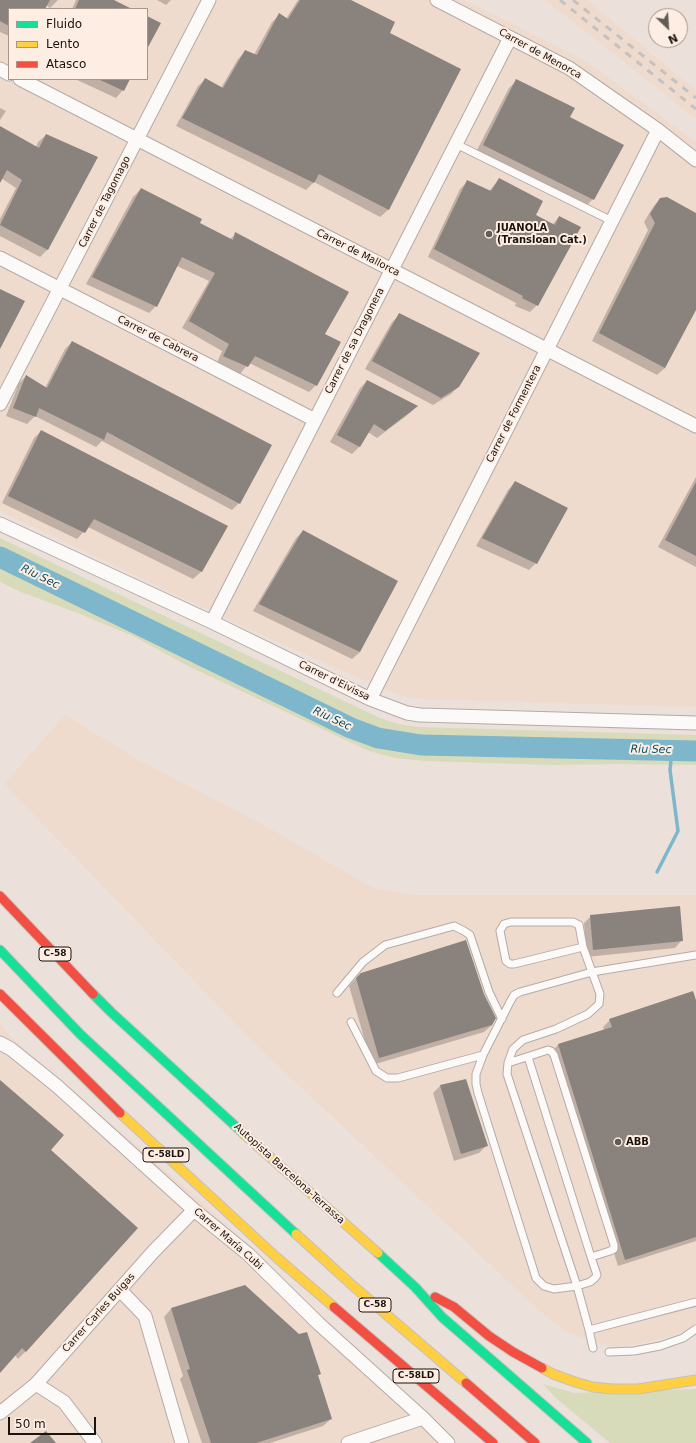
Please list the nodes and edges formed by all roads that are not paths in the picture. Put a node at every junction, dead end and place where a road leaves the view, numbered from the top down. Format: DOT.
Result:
graph roads {
  1 [pos="209,0"];
  2 [pos="437,0"];
  3 [pos="510,38"];
  4 [pos="22,80"];
  5 [pos="658,130"];
  6 [pos="137,139"];
  7 [pos="456,144"];
  8 [pos="696,160"];
  9 [pos="612,221"];
  10 [pos="0,258"];
  11 [pos="391,270"];
  12 [pos="60,288"];
  13 [pos="546,350"];
  14 [pos="0,404"];
  15 [pos="315,420"];
  16 [pos="696,426"];
  17 [pos="0,524"];
  18 [pos="212,622"];
  19 [pos="370,699"];
  20 [pos="696,723"];
  21 [pos="0,896"];
  22 [pos="583,947"];
  23 [pos="0,950"];
  24 [pos="696,955"];
  25 [pos="592,972"];
  26 [pos="337,994"];
  27 [pos="0,995"];
  28 [pos="502,1019"];
  29 [pos="352,1022"];
  30 [pos="80,1034"];
  31 [pos="0,1043"];
  32 [pos="483,1055"];
  33 [pos="528,1057"];
  34 [pos="508,1063"];
  35 [pos="172,1131"];
  36 [pos="194,1210"];
  37 [pos="591,1257"];
  38 [pos="290,1258"];
  39 [pos="576,1286"];
  40 [pos="415,1287"];
  41 [pos="120,1290"];
  42 [pos="696,1302"];
  43 [pos="339,1309"];
  44 [pos="696,1329"];
  45 [pos="589,1330"];
  46 [pos="593,1348"];
  47 [pos="609,1352"];
  48 [pos="531,1362"];
  49 [pos="575,1372"];
  50 [pos="696,1380"];
  51 [pos="36,1384"];
  52 [pos="0,1413"];
  53 [pos="423,1418"];
  54 [pos="95,1443"];
  55 [pos="182,1443"];
  56 [pos="348,1443"];
  57 [pos="448,1443"];
  58 [pos="493,1443"];
  59 [pos="535,1443"];
  60 [pos="587,1443"];
  1 -- 6 [label="street, Carrer de Tagomago"];
  2 -- 3 [label="street, Carrer de Menorca"];
  3 -- 5 [label="street, Carrer de Menorca"];
  3 -- 7 [label="street, Carrer de sa Dragonera"];
  4 -- 6 [label="street, Carrer de Mallorca"];
  5 -- 8 [label="street, Carrer de Menorca"];
  5 -- 9 [label="street, Carrer de Formentera"];
  6 -- 11 [label="street, Carrer de Mallorca"];
  6 -- 12 [label="street, Carrer de Tagomago"];
  7 -- 9 [label="lane"];
  7 -- 11 [label="street, Carrer de sa Dragonera"];
  9 -- 13 [label="street, Carrer de Formentera"];
  10 -- 12 [label="street, Carrer de Cabrera"];
  11 -- 13 [label="street, Carrer de Mallorca"];
  11 -- 15 [label="street, Carrer de sa Dragonera"];
  12 -- 14 [label="street, Carrer de Tagomago"];
  12 -- 15 [label="street, Carrer de Cabrera"];
  13 -- 16 [label="street, Carrer de Mallorca"];
  13 -- 19 [label="street, Carrer de Formentera"];
  15 -- 18 [label="street, Carrer de sa Dragonera"];
  17 -- 18 [label="street, Carrer d'Eivissa"];
  18 -- 19 [label="street, Carrer d'Eivissa"];
  19 -- 20 [label="street, Carrer d'Eivissa"];
  21 -- 40 [label="highway, Autopista Barcelona-Terrassa / C-58"];
  22 -- 22 [label="lane"];
  22 -- 25 [label="lane"];
  23 -- 30 [label="highway, C-58"];
  24 -- 25 [label="lane"];
  25 -- 28 [label="lane"];
  25 -- 34 [label="lane"];
  26 -- 28 [label="lane"];
  27 -- 43 [label="highway, C-58LD"];
  28 -- 32 [label="lane"];
  29 -- 32 [label="lane"];
  30 -- 35 [label="highway"];
  30 -- 59 [label="highway, C-58"];
  31 -- 36 [label="street, Carrer María Cubi"];
  32 -- 39 [label="lane"];
  33 -- 34 [label="lane"];
  33 -- 37 [label="lane"];
  33 -- 37 [label="lane"];
  34 -- 39 [label="lane"];
  36 -- 41 [label="street, Carrer Carles Buigas"];
  36 -- 53 [label="street, Carrer María Cubi"];
  37 -- 39 [label="lane"];
  38 -- 43 [label="highway"];
  39 -- 45 [label="lane"];
  40 -- 48 [label="highway"];
  40 -- 60 [label="highway, Autopista Barcelona-Terrassa / C-58"];
  41 -- 51 [label="street, Carrer Carles Buigas"];
  41 -- 55 [label="street"];
  42 -- 45 [label="lane"];
  43 -- 58 [label="highway, C-58LD"];
  44 -- 47 [label="lane"];
  45 -- 46 [label="lane"];
  48 -- 49 [label="highway"];
  48 -- 50 [label="highway"];
  51 -- 52 [label="street, Carrer Carles Buigas"];
  51 -- 54 [label="street"];
  53 -- 56 [label="street"];
  53 -- 57 [label="street, Carrer María Cubi"];
}
